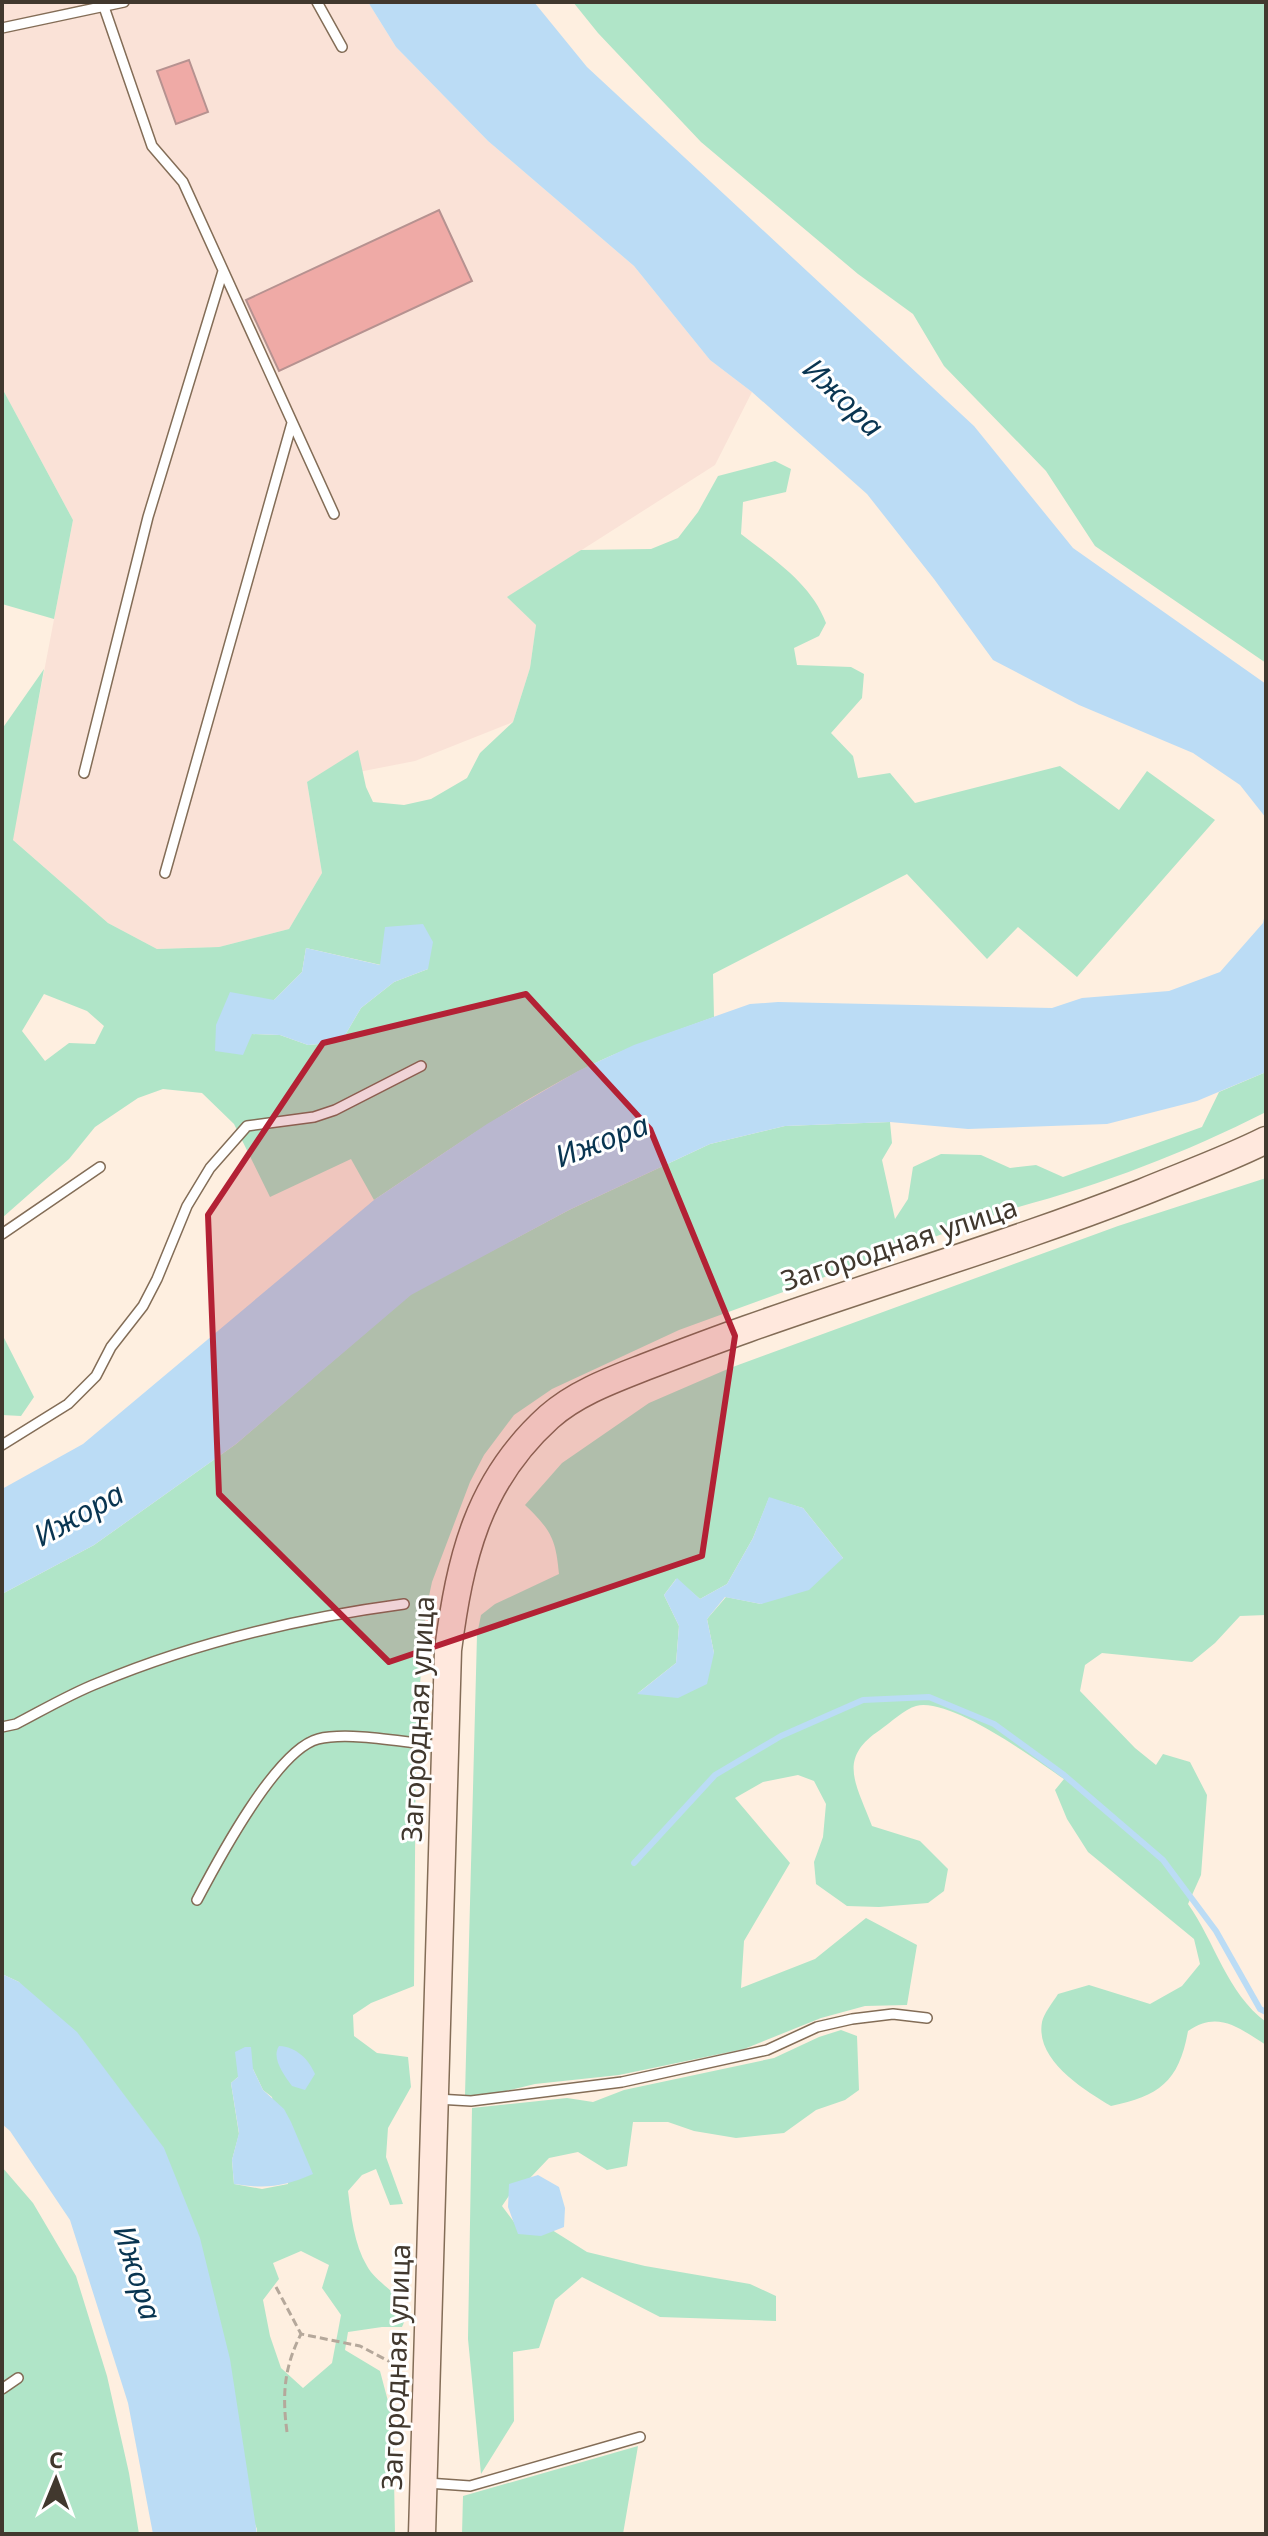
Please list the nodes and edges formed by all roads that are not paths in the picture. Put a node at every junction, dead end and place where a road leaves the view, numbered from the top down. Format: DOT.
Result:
graph roads {
  1 [pos="124,2"];
  2 [pos="317,2"];
  3 [pos="104,7"];
  4 [pos="2,28"];
  5 [pos="342,47"];
  6 [pos="223,271"];
  7 [pos="292,423"];
  8 [pos="334,514"];
  9 [pos="84,773"];
  10 [pos="165,873"];
  11 [pos="421,1066"];
  12 [pos="1266,1140"];
  13 [pos="100,1167"];
  14 [pos="2,1234"];
  15 [pos="2,1445"];
  16 [pos="404,1604"];
  17 [pos="2,1727"];
  18 [pos="445,1746"];
  19 [pos="197,1900"];
  20 [pos="927,2018"];
  21 [pos="434,2099"];
  22 [pos="18,2378"];
  23 [pos="2,2389"];
  24 [pos="640,2437"];
  25 [pos="424,2483"];
  26 [pos="422,2534"];
  1 -- 3 [label="lane"];
  2 -- 5 [label="lane"];
  3 -- 4 [label="lane"];
  3 -- 6 [label="lane"];
  6 -- 7 [label="lane"];
  6 -- 9 [label="lane"];
  7 -- 8 [label="lane"];
  7 -- 10 [label="lane"];
  11 -- 15 [label="lane"];
  12 -- 18 [label="main road, Загородная улица"];
  13 -- 14 [label="lane"];
  16 -- 17 [label="lane"];
  18 -- 19 [label="lane"];
  18 -- 21 [label="main road, Загородная улица"];
  20 -- 21 [label="lane"];
  21 -- 25 [label="main road, Загородная улица"];
  22 -- 23 [label="lane"];
  24 -- 25 [label="lane"];
  25 -- 26 [label="main road, Загородная улица"];
}
